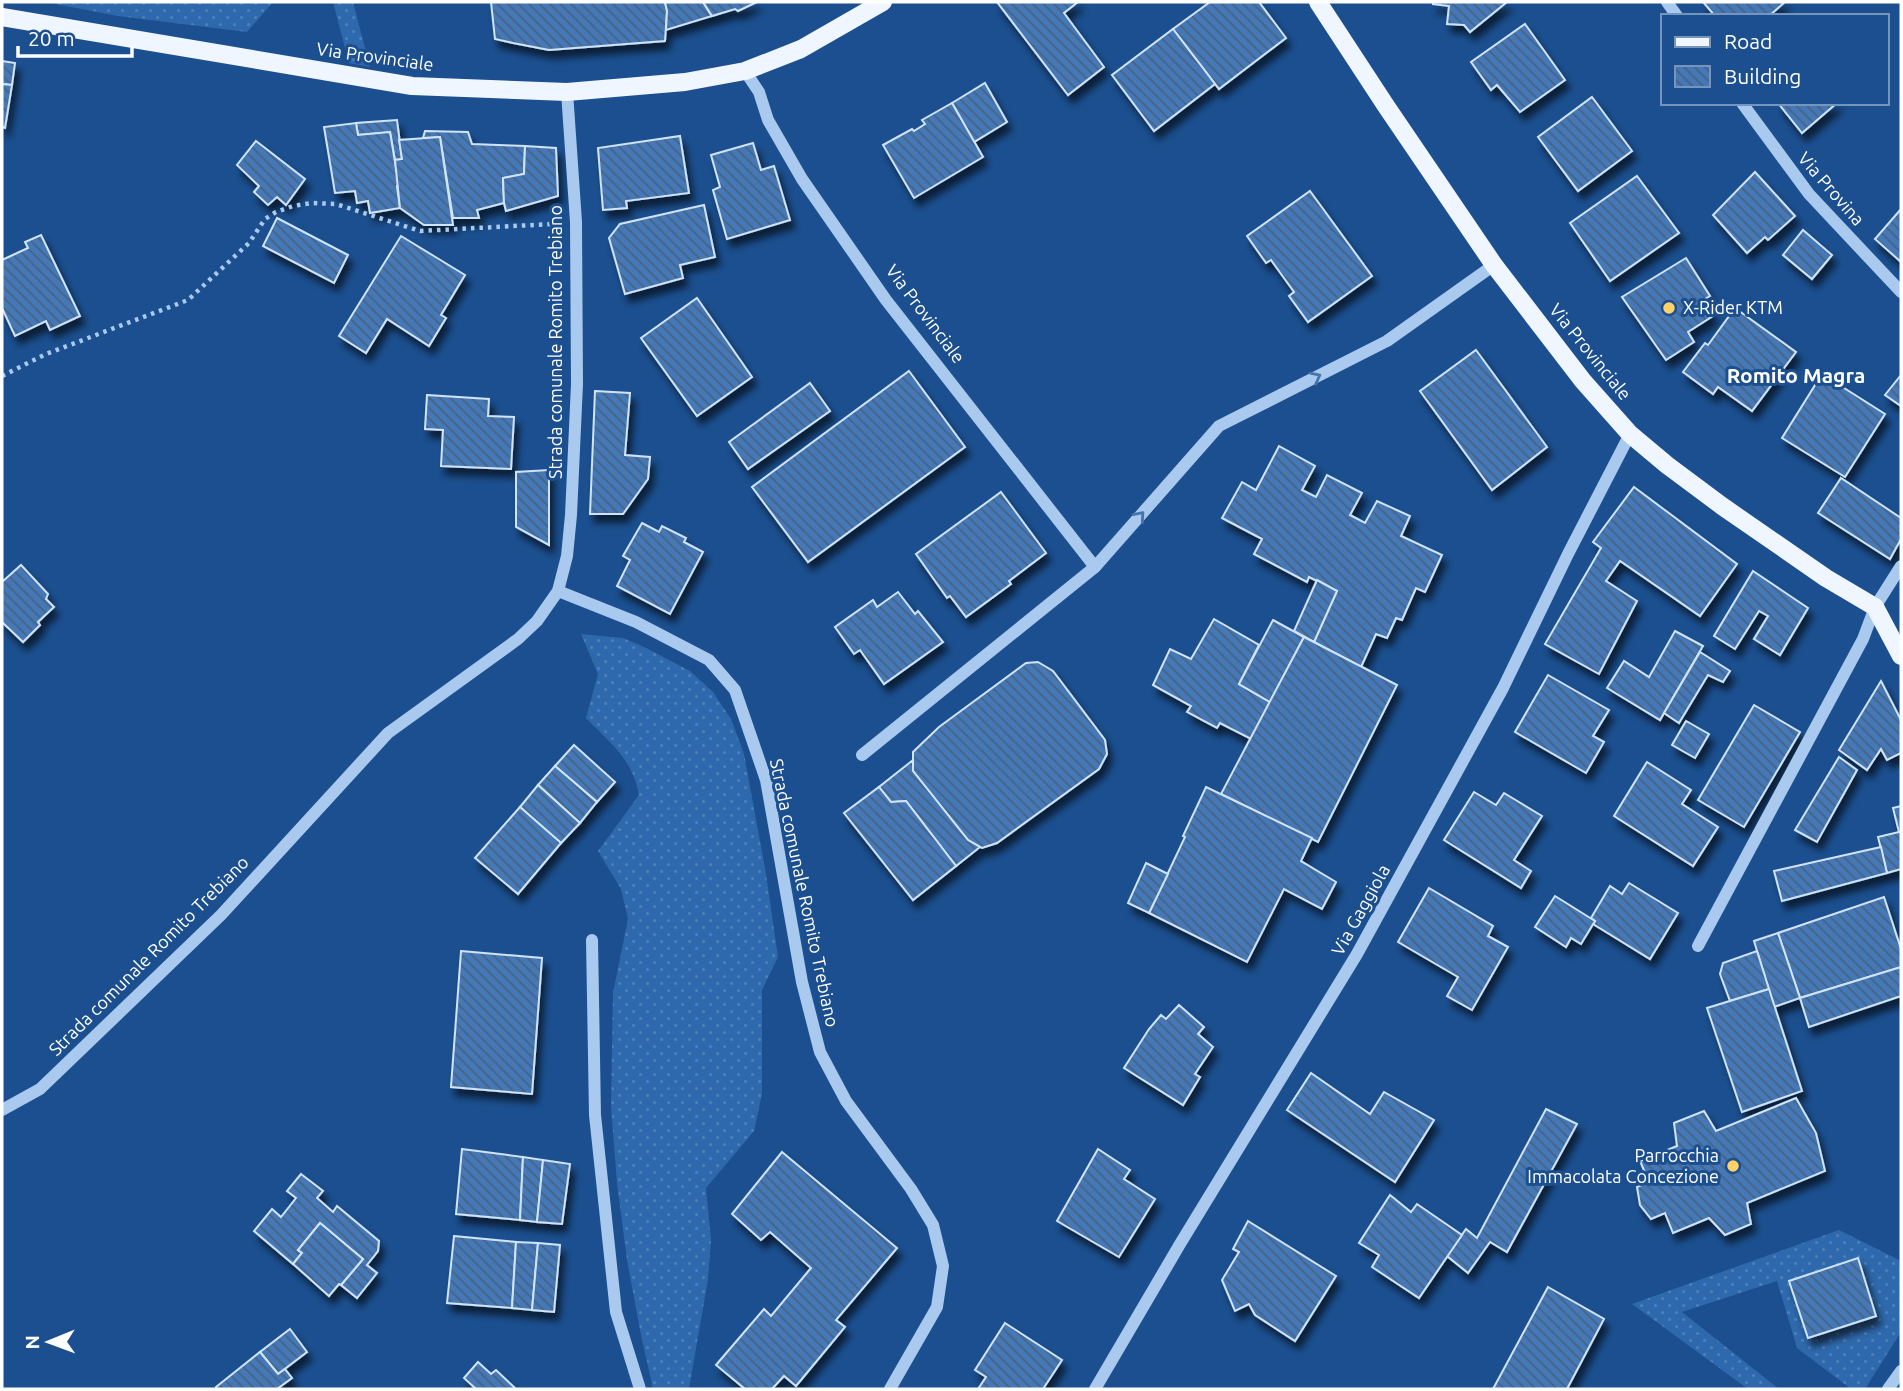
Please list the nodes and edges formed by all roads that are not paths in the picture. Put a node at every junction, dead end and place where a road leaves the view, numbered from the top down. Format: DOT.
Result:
graph roads {
  1 [pos="883,2"];
  2 [pos="1318,2"];
  3 [pos="2,17"];
  4 [pos="745,71"];
  5 [pos="567,92"];
  6 [pos="1743,105"];
  7 [pos="1494,265"];
  8 [pos="1901,292"];
  9 [pos="1630,434"];
  10 [pos="1901,566"];
  11 [pos="1095,567"];
  12 [pos="558,591"];
  13 [pos="1875,607"];
  14 [pos="1901,656"];
  15 [pos="862,755"];
  16 [pos="592,940"];
  17 [pos="1698,946"];
  18 [pos="2,1110"];
  19 [pos="1901,1370"];
  20 [pos="640,1389"];
  21 [pos="890,1389"];
  22 [pos="1095,1389"];
  23 [pos="1888,1389"];
  1 -- 4 [label="main road, Via Provinciale"];
  2 -- 7 [label="main road, Via Provinciale"];
  3 -- 5 [label="main road, Via Provinciale"];
  4 -- 5 [label="main road, Via Provinciale"];
  4 -- 11 [label="street, Via Provinciale"];
  5 -- 12 [label="street, Strada comunale Romito Trebiano"];
  6 -- 8 [label="street, Via Provina"];
  7 -- 9 [label="main road, Via Provinciale"];
  11 -- 7 [label="street, one-way"];
  9 -- 13 [label="main road, Via Provinciale"];
  9 -- 22 [label="street, Via Gaggiola"];
  10 -- 13 [label="street"];
  11 -- 15 [label="street"];
  12 -- 18 [label="street, Strada comunale Romito Trebiano"];
  12 -- 21 [label="street, Strada comunale Romito Trebiano"];
  13 -- 14 [label="main road"];
  13 -- 17 [label="street"];
  16 -- 20 [label="street"];
  19 -- 23 [label="street"];
}
